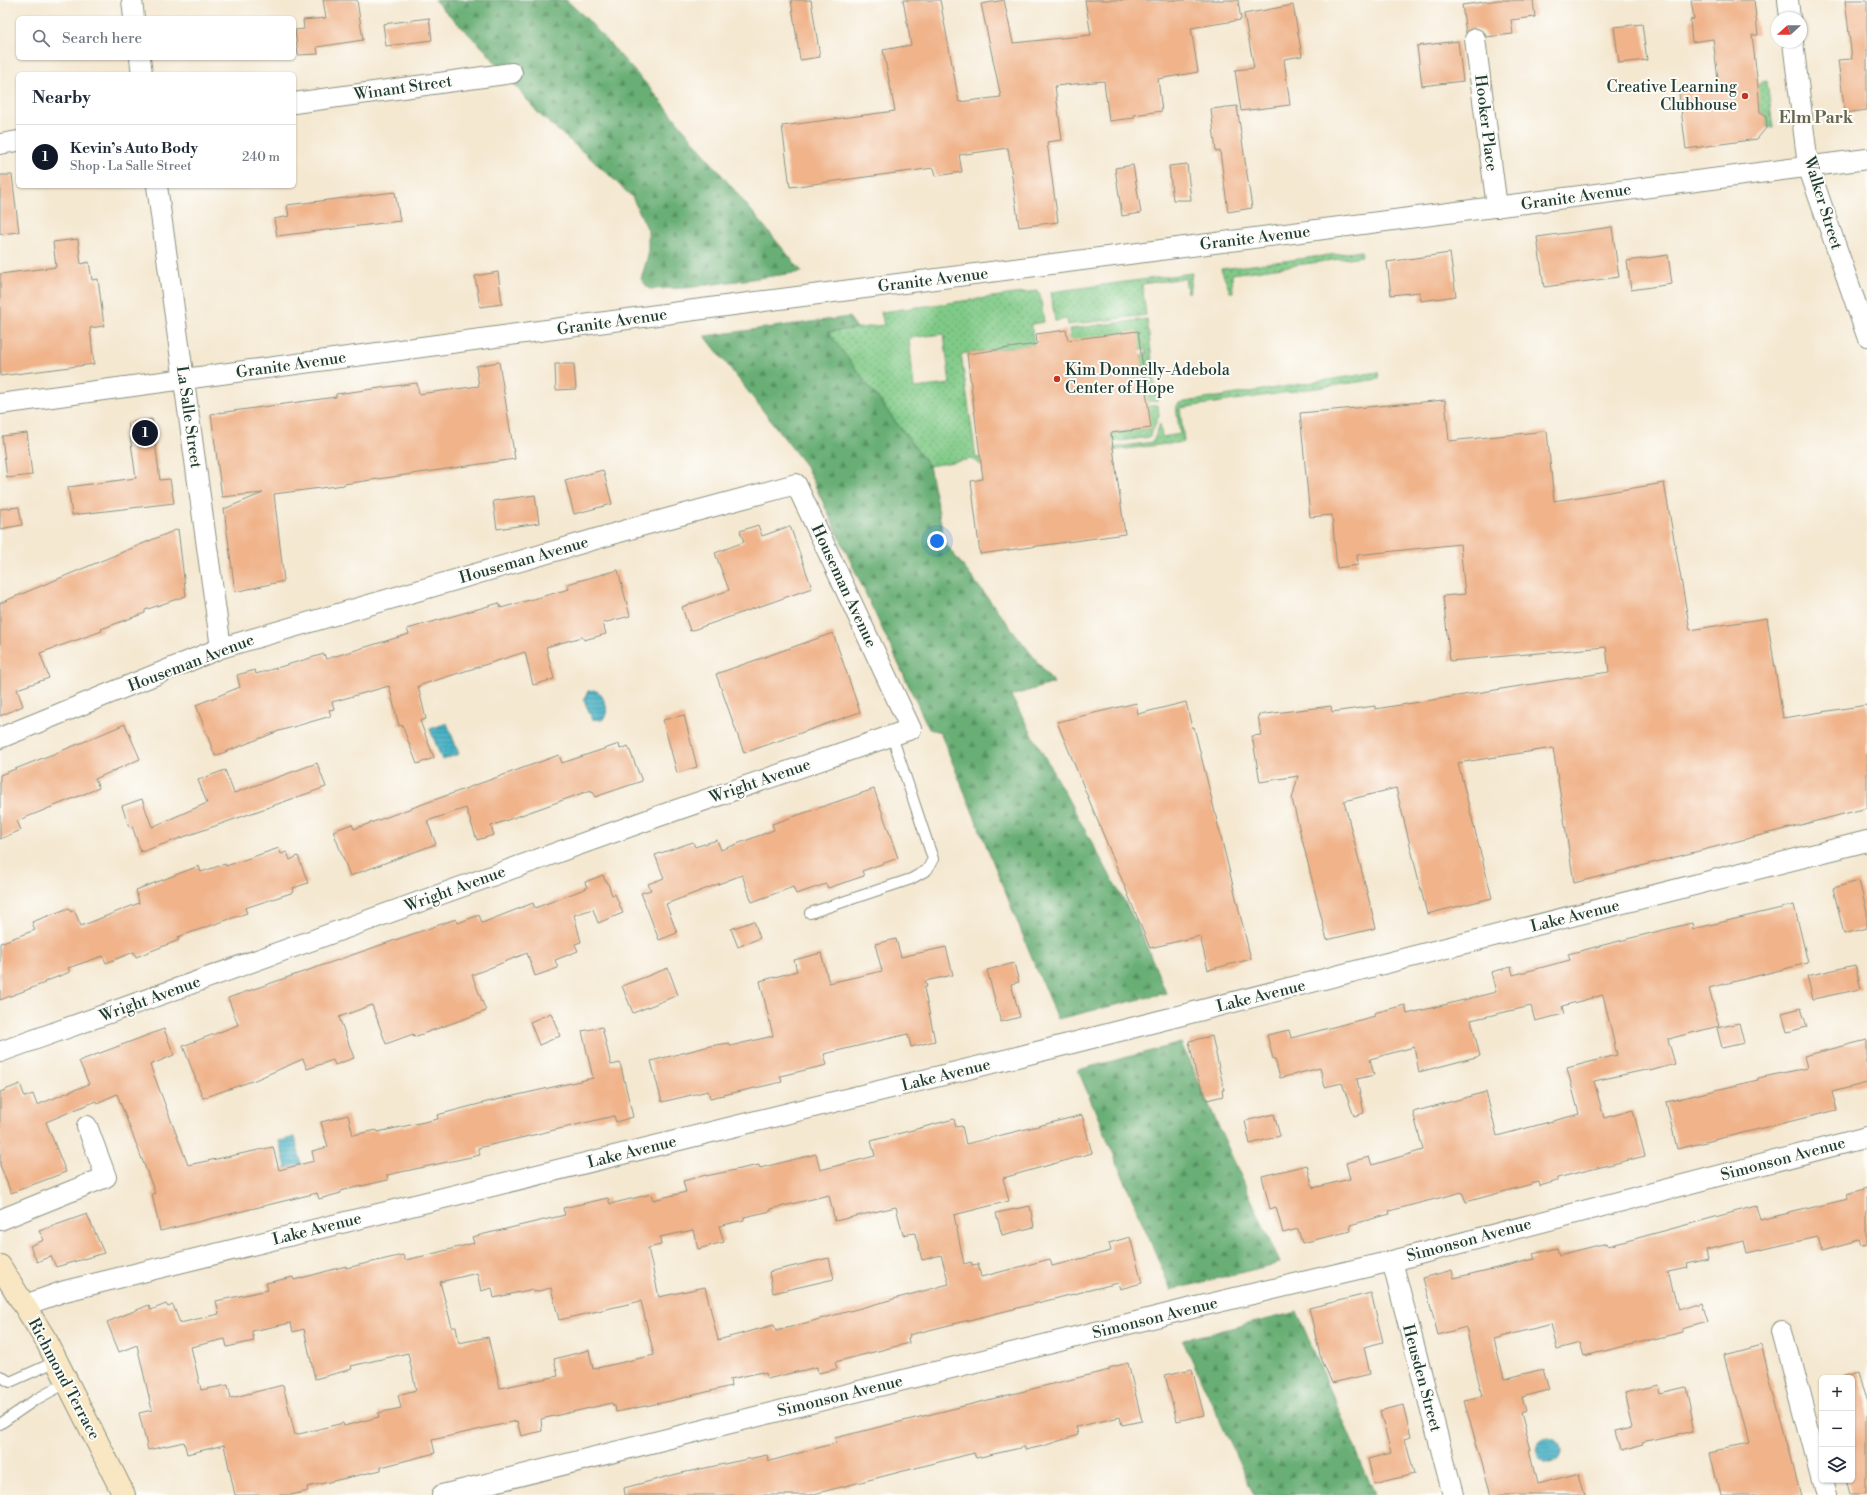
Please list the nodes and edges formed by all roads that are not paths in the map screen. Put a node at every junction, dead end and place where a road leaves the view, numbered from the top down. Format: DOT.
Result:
graph roads {
  1 [pos="132,0"];
  2 [pos="1788,0"];
  3 [pos="1789,12"];
  4 [pos="134,16"];
  5 [pos="1475,39"];
  6 [pos="1794,48"];
  7 [pos="140,60"];
  8 [pos="142,72"];
  9 [pos="512,73"];
  10 [pos="296,103"];
  11 [pos="16,141"];
  12 [pos="0,144"];
  13 [pos="1867,159"];
  14 [pos="1808,166"];
  15 [pos="158,188"];
  16 [pos="1497,207"];
  17 [pos="1867,336"];
  18 [pos="184,379"];
  19 [pos="0,404"];
  20 [pos="221,648"];
  21 [pos="911,729"];
  22 [pos="892,736"];
  23 [pos="0,738"];
  24 [pos="1867,841"];
  25 [pos="810,913"];
  26 [pos="0,1052"];
  27 [pos="87,1126"];
  28 [pos="1867,1137"];
  29 [pos="0,1220"];
  30 [pos="1392,1261"];
  31 [pos="0,1266"];
  32 [pos="25,1305"];
  33 [pos="1783,1331"];
  34 [pos="57,1361"];
  35 [pos="0,1376"];
  36 [pos="10,1382"];
  37 [pos="68,1382"];
  38 [pos="0,1387"];
  39 [pos="0,1424"];
  40 [pos="124,1495"];
  41 [pos="442,1495"];
  42 [pos="1453,1495"];
  43 [pos="1826,1495"];
  1 -- 4 [label="street"];
  2 -- 3 [label="street"];
  5 -- 16 [label="street, Hooker Place"];
  6 -- 14 [label="street, Walker Street"];
  7 -- 8 [label="street"];
  9 -- 10 [label="street, Winant Street"];
  11 -- 12 [label="street"];
  13 -- 14 [label="street, Granite Avenue"];
  14 -- 16 [label="street, Granite Avenue"];
  14 -- 17 [label="street, Walker Street"];
  15 -- 18 [label="street, La Salle Street"];
  16 -- 18 [label="street, Granite Avenue"];
  18 -- 19 [label="street, Granite Avenue"];
  18 -- 20 [label="street, La Salle Street"];
  20 -- 21 [label="street, Houseman Avenue"];
  20 -- 23 [label="street, Houseman Avenue"];
  21 -- 22 [label="street, Wright Avenue"];
  22 -- 25 [label="lane"];
  22 -- 26 [label="street, Wright Avenue"];
  24 -- 32 [label="street, Lake Avenue"];
  27 -- 29 [label="street"];
  28 -- 30 [label="street, Simonson Avenue"];
  30 -- 41 [label="street, Simonson Avenue"];
  30 -- 42 [label="street, Heusden Street"];
  31 -- 32 [label="main road, Richmond Terrace"];
  32 -- 34 [label="main road, Richmond Terrace"];
  33 -- 43 [label="street"];
  34 -- 36 [label="lane"];
  34 -- 37 [label="main road, Richmond Terrace"];
  35 -- 36 [label="lane"];
  36 -- 38 [label="lane"];
  37 -- 39 [label="lane"];
  37 -- 40 [label="main road, Richmond Terrace"];
}
